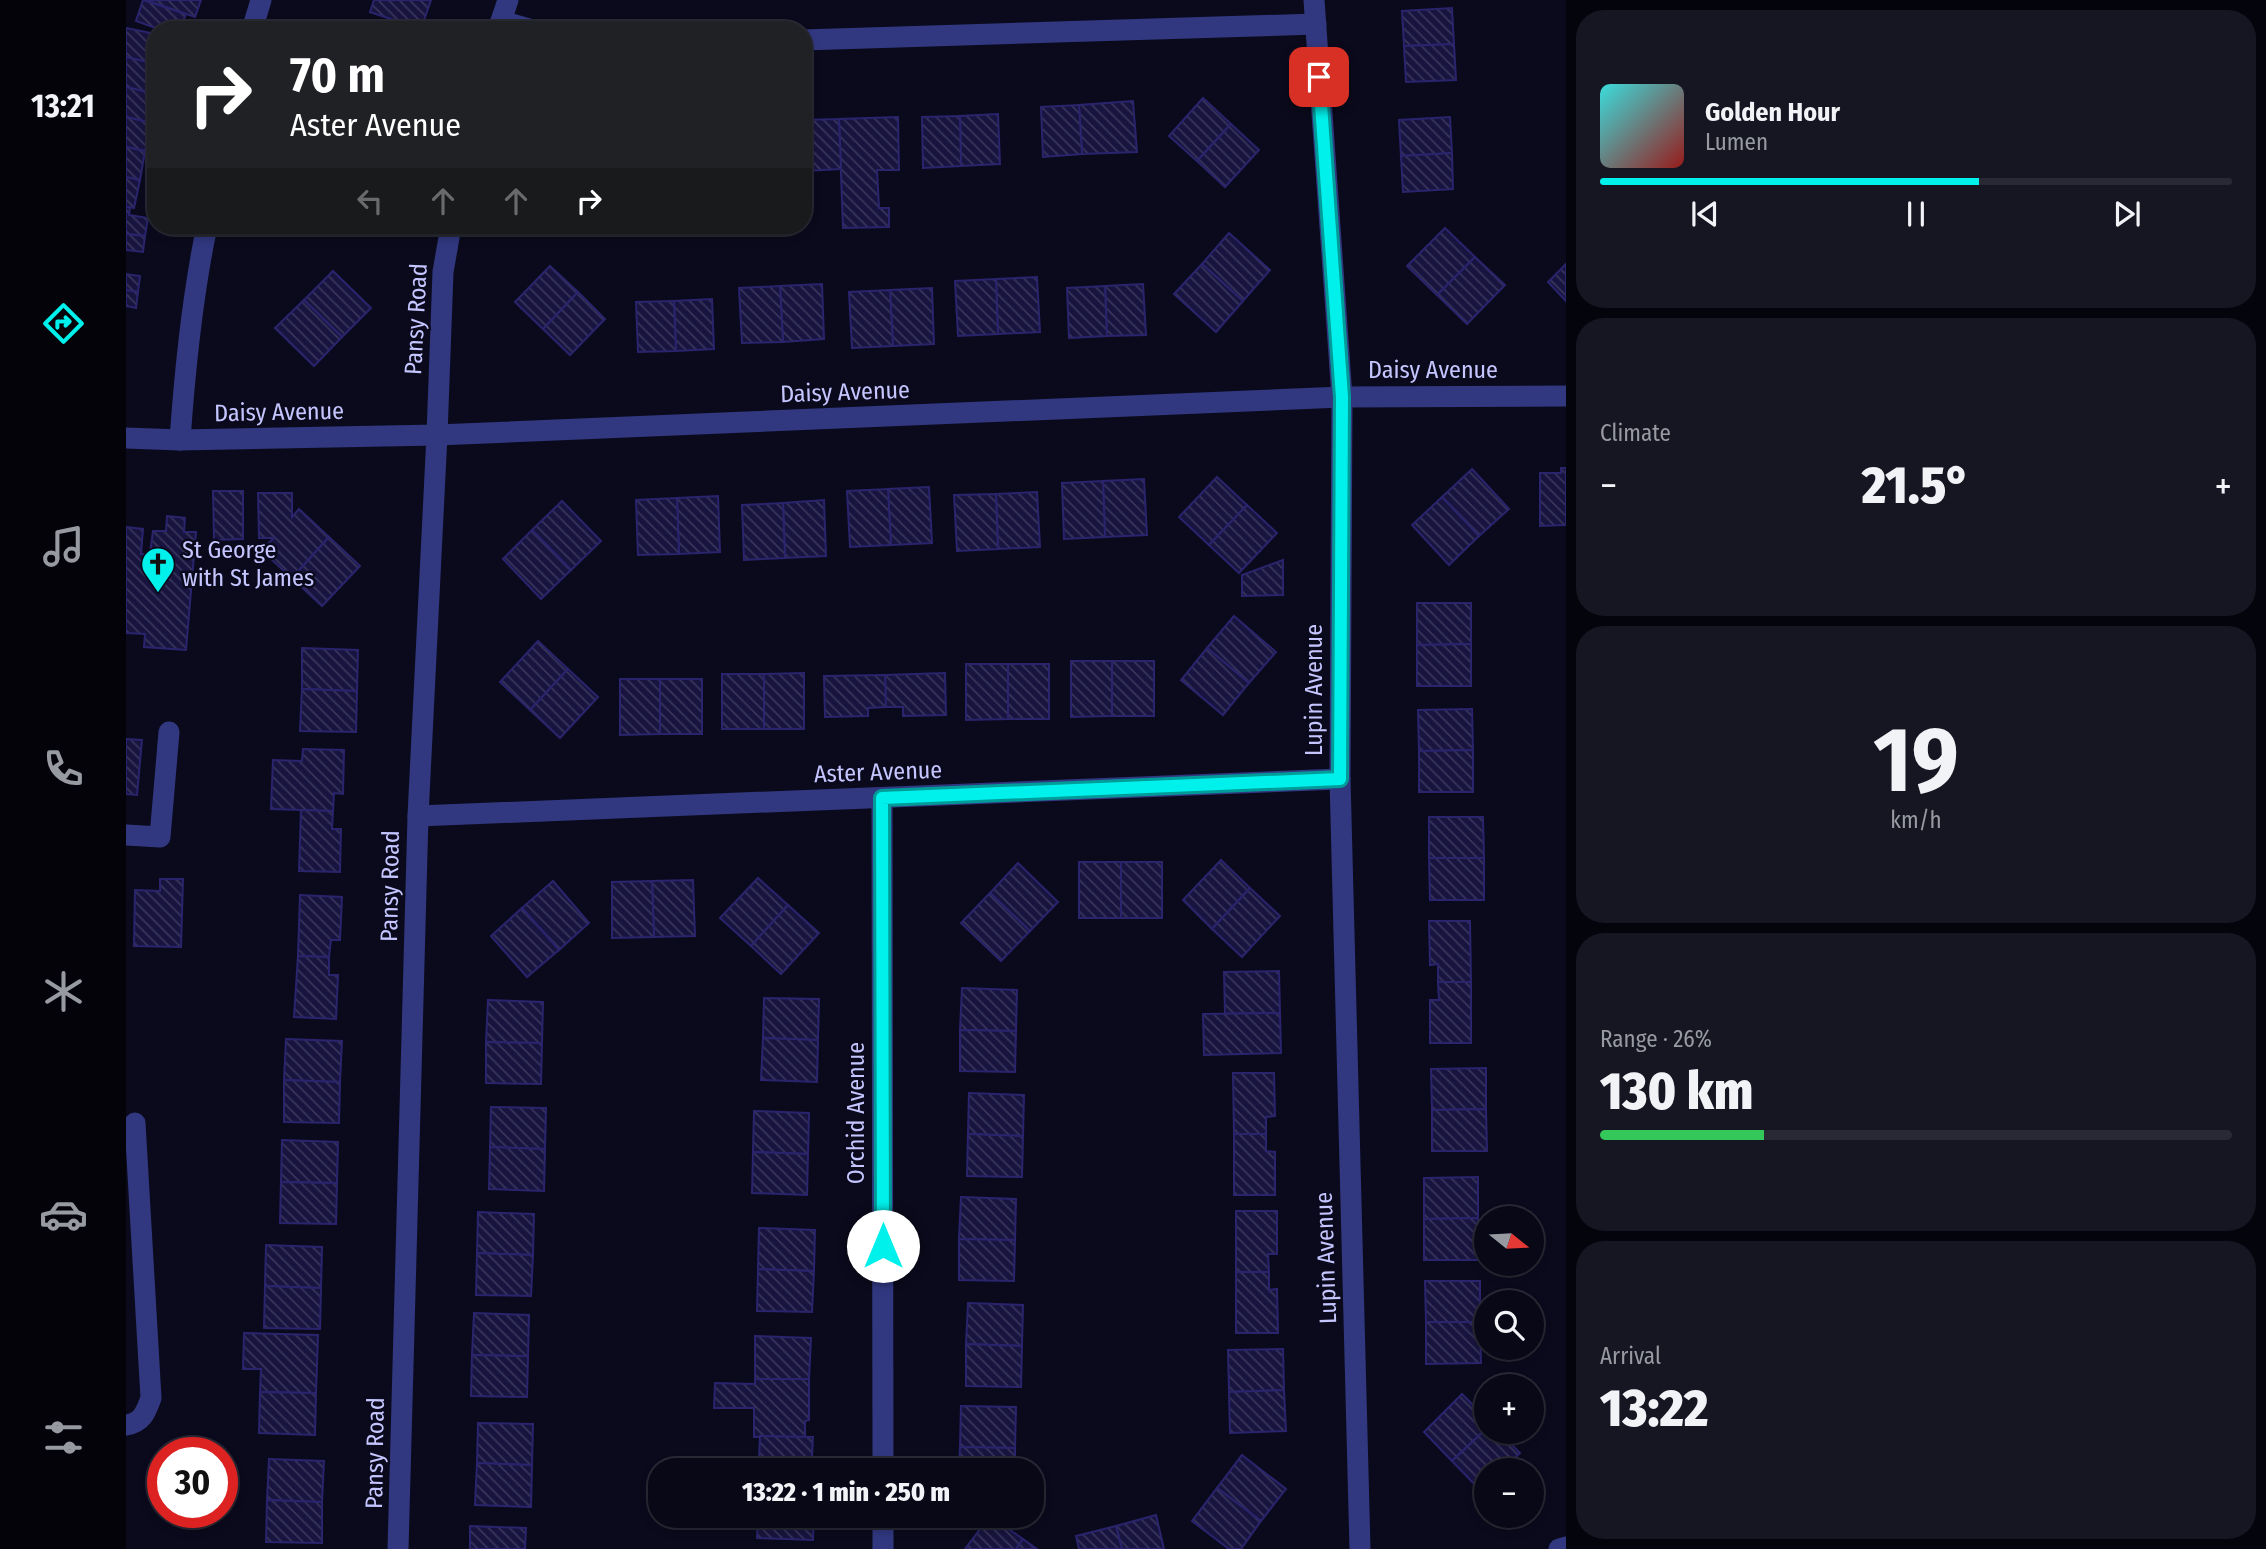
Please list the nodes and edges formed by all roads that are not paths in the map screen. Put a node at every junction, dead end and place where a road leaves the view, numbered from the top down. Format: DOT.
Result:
graph roads {
  1 [pos="261,0"];
  2 [pos="508,0"];
  3 [pos="1314,0"];
  4 [pos="255,21"];
  5 [pos="501,21"];
  6 [pos="1316,24"];
  7 [pos="812,40"];
  8 [pos="205,235"];
  9 [pos="449,235"];
  10 [pos="1566,396"];
  11 [pos="1342,397"];
  12 [pos="437,435"];
  13 [pos="126,438"];
  14 [pos="180,440"];
  15 [pos="169,732"];
  16 [pos="1340,779"];
  17 [pos="882,798"];
  18 [pos="418,816"];
  19 [pos="126,835"];
  20 [pos="135,1123"];
  21 [pos="126,1425"];
  22 [pos="883,1458"];
  23 [pos="883,1528"];
  24 [pos="1566,1548"];
  25 [pos="398,1549"];
  26 [pos="883,1549"];
  27 [pos="1360,1549"];
  28 [pos="1559,1549"];
  1 -- 4 [label="street"];
  2 -- 5 [label="street"];
  3 -- 6 [label="street, Lupin Avenue"];
  6 -- 7 [label="street"];
  6 -- 11 [label="street, Lupin Avenue"];
  8 -- 14 [label="street"];
  9 -- 12 [label="street, Pansy Road"];
  10 -- 11 [label="street, Daisy Avenue"];
  11 -- 12 [label="street, Daisy Avenue"];
  11 -- 16 [label="street, Lupin Avenue"];
  12 -- 14 [label="street, Daisy Avenue"];
  12 -- 18 [label="street, Pansy Road"];
  13 -- 14 [label="street, Daisy Avenue"];
  15 -- 19 [label="street"];
  16 -- 17 [label="street, Aster Avenue"];
  16 -- 27 [label="street, Lupin Avenue"];
  17 -- 18 [label="street, Aster Avenue"];
  17 -- 22 [label="street, Orchid Avenue"];
  18 -- 25 [label="street, Pansy Road"];
  20 -- 21 [label="street"];
  23 -- 26 [label="street"];
  24 -- 28 [label="street"];
}
